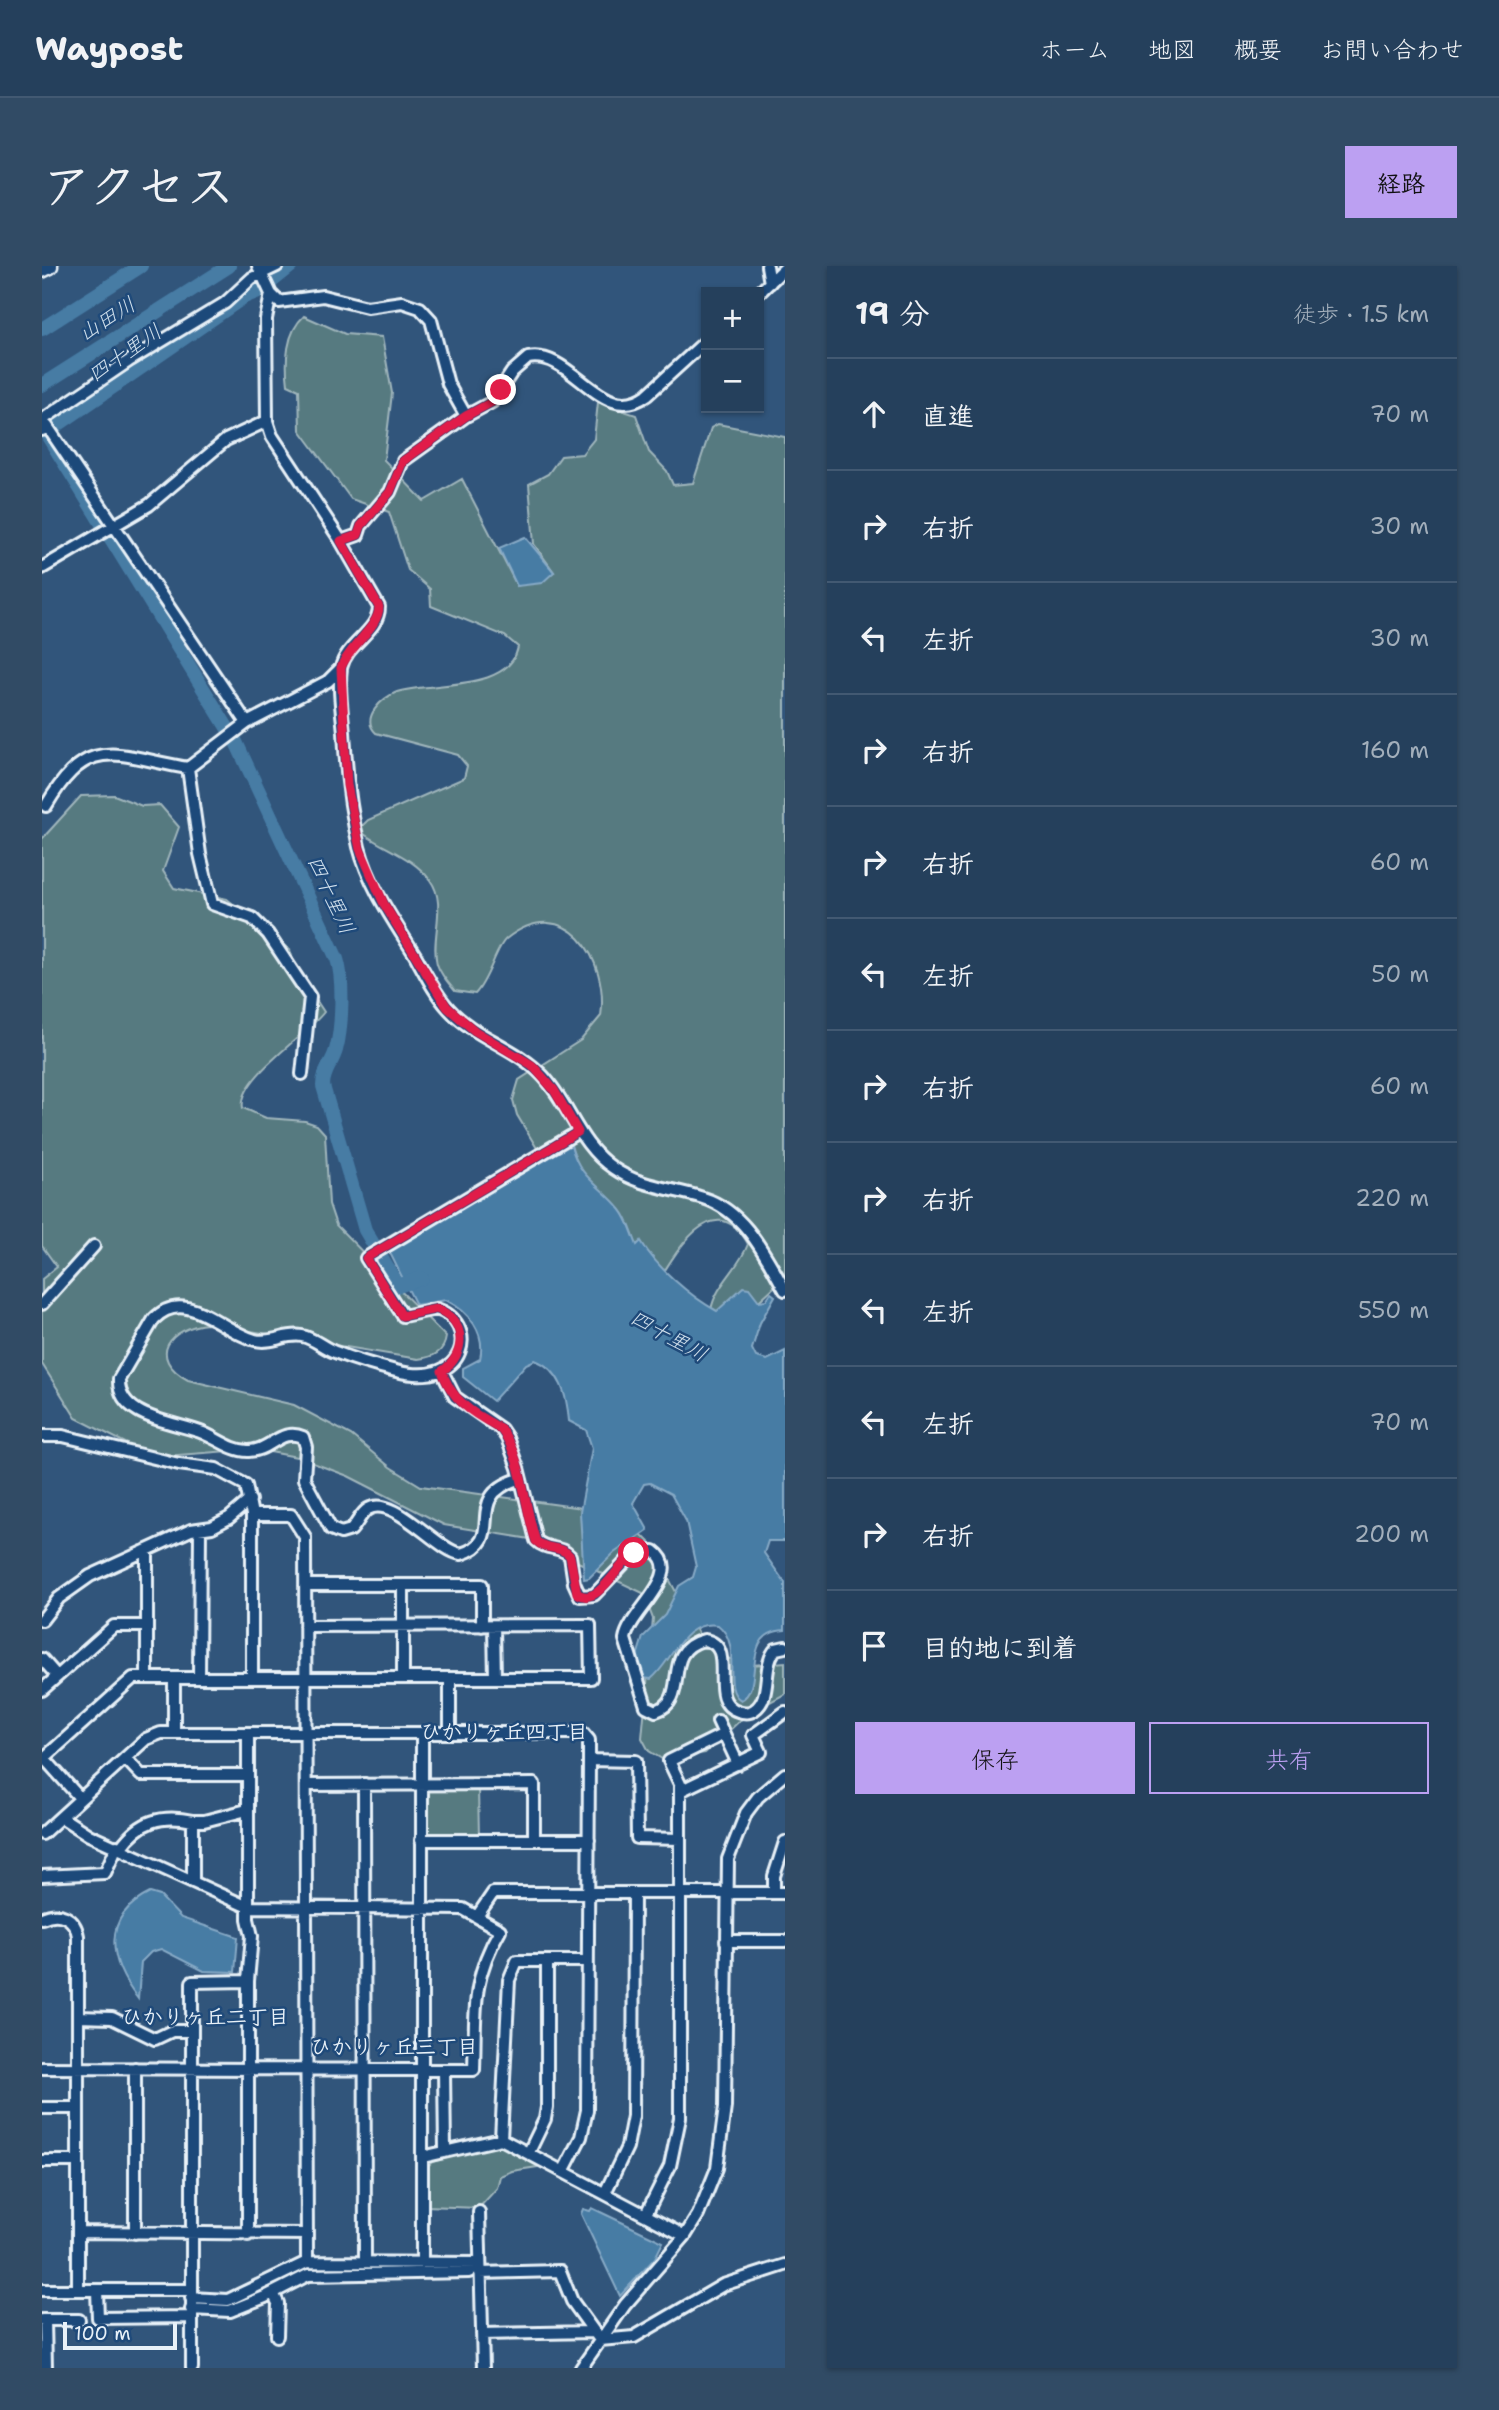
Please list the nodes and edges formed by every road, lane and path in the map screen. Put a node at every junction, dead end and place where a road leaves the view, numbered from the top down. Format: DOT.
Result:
graph roads {
  1 [pos="50,266"];
  2 [pos="277,266"];
  3 [pos="766,266"];
  4 [pos="785,268"];
  5 [pos="42,270"];
  6 [pos="259,270"];
  7 [pos="770,283"];
  8 [pos="764,288"];
  9 [pos="271,294"];
  10 [pos="701,345"];
  11 [pos="466,416"];
  12 [pos="42,420"];
  13 [pos="267,421"];
  14 [pos="42,430"];
  15 [pos="113,528"];
  16 [pos="341,541"];
  17 [pos="42,568"];
  18 [pos="341,668"];
  19 [pos="247,723"];
  20 [pos="188,768"];
  21 [pos="46,806"];
  22 [pos="302,1074"];
  23 [pos="578,1132"];
  24 [pos="94,1246"];
  25 [pos="785,1290"];
  26 [pos="42,1304"];
  27 [pos="442,1371"];
  28 [pos="42,1436"];
  29 [pos="519,1479"];
  30 [pos="250,1500"];
  31 [pos="252,1515"];
  32 [pos="200,1529"];
  33 [pos="146,1550"];
  34 [pos="305,1585"];
  35 [pos="403,1585"];
  36 [pos="42,1620"];
  37 [pos="147,1626"];
  38 [pos="305,1626"];
  39 [pos="403,1626"];
  40 [pos="482,1626"];
  41 [pos="495,1626"];
  42 [pos="785,1647"];
  43 [pos="42,1659"];
  44 [pos="57,1676"];
  45 [pos="147,1678"];
  46 [pos="200,1678"];
  47 [pos="252,1678"];
  48 [pos="306,1678"];
  49 [pos="403,1678"];
  50 [pos="495,1678"];
  51 [pos="174,1679"];
  52 [pos="450,1679"];
  53 [pos="42,1690"];
  54 [pos="785,1712"];
  55 [pos="718,1721"];
  56 [pos="306,1731"];
  57 [pos="248,1732"];
  58 [pos="174,1733"];
  59 [pos="422,1733"];
  60 [pos="450,1733"];
  61 [pos="724,1734"];
  62 [pos="125,1758"];
  63 [pos="43,1759"];
  64 [pos="589,1760"];
  65 [pos="738,1764"];
  66 [pos="785,1774"];
  67 [pos="248,1775"];
  68 [pos="306,1784"];
  69 [pos="364,1784"];
  70 [pos="421,1784"];
  71 [pos="680,1791"];
  72 [pos="80,1798"];
  73 [pos="247,1810"];
  74 [pos="61,1817"];
  75 [pos="192,1821"];
  76 [pos="42,1834"];
  77 [pos="680,1839"];
  78 [pos="421,1840"];
  79 [pos="534,1840"];
  80 [pos="589,1840"];
  81 [pos="785,1842"];
  82 [pos="119,1847"];
  83 [pos="42,1876"];
  84 [pos="193,1880"];
  85 [pos="589,1893"];
  86 [pos="634,1893"];
  87 [pos="681,1893"];
  88 [pos="726,1893"];
  89 [pos="780,1893"];
  90 [pos="248,1907"];
  91 [pos="307,1908"];
  92 [pos="365,1908"];
  93 [pos="421,1908"];
  94 [pos="478,1915"];
  95 [pos="42,1918"];
  96 [pos="726,1941"];
  97 [pos="785,1941"];
  98 [pos="587,1961"];
  99 [pos="547,1962"];
  100 [pos="248,1981"];
  101 [pos="78,2017"];
  102 [pos="192,2031"];
  103 [pos="42,2068"];
  104 [pos="78,2068"];
  105 [pos="135,2068"];
  106 [pos="193,2069"];
  107 [pos="248,2069"];
  108 [pos="365,2069"];
  109 [pos="306,2070"];
  110 [pos="422,2070"];
  111 [pos="444,2070"];
  112 [pos="42,2108"];
  113 [pos="78,2108"];
  114 [pos="501,2139"];
  115 [pos="445,2151"];
  116 [pos="529,2152"];
  117 [pos="422,2157"];
  118 [pos="42,2161"];
  119 [pos="78,2161"];
  120 [pos="564,2170"];
  121 [pos="605,2193"];
  122 [pos="479,2212"];
  123 [pos="646,2214"];
  124 [pos="78,2232"];
  125 [pos="135,2233"];
  126 [pos="192,2234"];
  127 [pos="307,2234"];
  128 [pos="248,2235"];
  129 [pos="685,2236"];
  130 [pos="307,2262"];
  131 [pos="365,2262"];
  132 [pos="422,2263"];
  133 [pos="785,2265"];
  134 [pos="480,2268"];
  135 [pos="42,2290"];
  136 [pos="78,2290"];
  137 [pos="97,2290"];
  138 [pos="273,2293"];
  139 [pos="192,2304"];
  140 [pos="44,2320"];
  141 [pos="79,2320"];
  142 [pos="482,2334"];
  143 [pos="277,2336"];
  144 [pos="597,2336"];
  145 [pos="46,2368"];
  146 [pos="192,2368"];
  147 [pos="482,2368"];
  148 [pos="581,2368"];
  1 -- 5 [label="main road"];
  2 -- 6 [label="street"];
  3 -- 7 [label="street"];
  4 -- 7 [label="street"];
  6 -- 9 [label="street"];
  6 -- 12 [label="street"];
  7 -- 8 [label="street"];
  9 -- 11 [label="street"];
  9 -- 13 [label="street"];
  10 -- 11 [label="street"];
  11 -- 16 [label="street"];
  13 -- 15 [label="street"];
  13 -- 16 [label="street"];
  14 -- 15 [label="street"];
  15 -- 17 [label="street"];
  15 -- 19 [label="street"];
  16 -- 18 [label="street"];
  18 -- 19 [label="street"];
  18 -- 23 [label="street"];
  19 -- 20 [label="street"];
  20 -- 21 [label="street"];
  20 -- 22 [label="street"];
  23 -- 25 [label="street"];
  23 -- 27 [label="street"];
  24 -- 26 [label="street"];
  27 -- 29 [label="street"];
  27 -- 29 [label="street"];
  28 -- 30 [label="street"];
  29 -- 42 [label="street"];
  30 -- 31 [label="street"];
  30 -- 32 [label="street"];
  31 -- 34 [label="street"];
  31 -- 47 [label="street"];
  32 -- 33 [label="street"];
  32 -- 46 [label="street"];
  33 -- 36 [label="street"];
  33 -- 37 [label="street"];
  34 -- 35 [label="street"];
  34 -- 38 [label="street"];
  35 -- 39 [label="street"];
  35 -- 40 [label="street"];
  37 -- 44 [label="street"];
  37 -- 45 [label="street"];
  38 -- 39 [label="street"];
  38 -- 48 [label="street"];
  39 -- 40 [label="street"];
  39 -- 49 [label="street"];
  40 -- 41 [label="street"];
  41 -- 50 [label="street"];
  41 -- 50 [label="street"];
  43 -- 44 [label="street"];
  44 -- 53 [label="street"];
  45 -- 51 [label="street"];
  45 -- 63 [label="street"];
  46 -- 47 [label="street"];
  46 -- 51 [label="street"];
  47 -- 48 [label="street"];
  48 -- 49 [label="street"];
  48 -- 56 [label="street"];
  49 -- 52 [label="street"];
  50 -- 52 [label="street"];
  51 -- 58 [label="street"];
  52 -- 60 [label="street"];
  54 -- 65 [label="street"];
  55 -- 61 [label="street"];
  56 -- 57 [label="street"];
  56 -- 59 [label="street"];
  56 -- 68 [label="street"];
  57 -- 58 [label="street"];
  57 -- 67 [label="street"];
  58 -- 62 [label="street"];
  59 -- 60 [label="street"];
  59 -- 70 [label="street"];
  60 -- 64 [label="street"];
  61 -- 65 [label="street"];
  61 -- 71 [label="street"];
  62 -- 67 [label="street"];
  62 -- 72 [label="street"];
  63 -- 72 [label="street"];
  64 -- 77 [label="street"];
  64 -- 80 [label="street"];
  65 -- 71 [label="street"];
  66 -- 88 [label="street"];
  67 -- 73 [label="street"];
  68 -- 69 [label="street"];
  68 -- 91 [label="street"];
  69 -- 70 [label="street"];
  69 -- 92 [label="street"];
  70 -- 78 [label="street"];
  70 -- 79 [label="street"];
  71 -- 77 [label="street"];
  72 -- 74 [label="street"];
  73 -- 75 [label="street"];
  73 -- 90 [label="street"];
  74 -- 76 [label="street"];
  74 -- 82 [label="street"];
  75 -- 82 [label="street"];
  75 -- 84 [label="street"];
  77 -- 87 [label="street"];
  78 -- 79 [label="street"];
  78 -- 93 [label="street"];
  79 -- 80 [label="street"];
  80 -- 85 [label="street"];
  81 -- 89 [label="street"];
  82 -- 83 [label="street"];
  82 -- 84 [label="street"];
  84 -- 90 [label="street"];
  85 -- 86 [label="street"];
  85 -- 94 [label="street"];
  85 -- 98 [label="street"];
  86 -- 87 [label="street"];
  86 -- 121 [label="street"];
  87 -- 88 [label="street"];
  87 -- 123 [label="street"];
  88 -- 89 [label="street"];
  88 -- 96 [label="street"];
  90 -- 91 [label="street"];
  90 -- 100 [label="street"];
  91 -- 92 [label="street"];
  91 -- 109 [label="street"];
  92 -- 93 [label="street"];
  92 -- 108 [label="street"];
  93 -- 94 [label="street"];
  93 -- 110 [label="street"];
  94 -- 111 [label="street"];
  95 -- 101 [label="street"];
  96 -- 97 [label="street"];
  96 -- 129 [label="street"];
  98 -- 99 [label="street"];
  98 -- 120 [label="street"];
  99 -- 114 [label="street"];
  99 -- 116 [label="street"];
  100 -- 102 [label="street"];
  100 -- 107 [label="street"];
  101 -- 102 [label="street"];
  101 -- 104 [label="street"];
  102 -- 106 [label="street"];
  103 -- 104 [label="street"];
  104 -- 105 [label="street"];
  104 -- 113 [label="street"];
  105 -- 106 [label="street"];
  105 -- 125 [label="street"];
  106 -- 107 [label="street"];
  106 -- 126 [label="street"];
  107 -- 109 [label="street"];
  107 -- 128 [label="street"];
  108 -- 109 [label="street"];
  108 -- 110 [label="street"];
  108 -- 131 [label="street"];
  109 -- 127 [label="street"];
  110 -- 111 [label="street"];
  110 -- 117 [label="street"];
  111 -- 115 [label="street"];
  112 -- 113 [label="street"];
  113 -- 119 [label="street"];
  114 -- 115 [label="street"];
  114 -- 116 [label="street"];
  115 -- 117 [label="street"];
  116 -- 120 [label="street"];
  117 -- 132 [label="street"];
  118 -- 119 [label="street"];
  119 -- 124 [label="street"];
  120 -- 121 [label="street"];
  121 -- 123 [label="street"];
  122 -- 134 [label="street"];
  123 -- 129 [label="street"];
  124 -- 125 [label="street"];
  124 -- 136 [label="street"];
  125 -- 126 [label="street"];
  126 -- 128 [label="street"];
  126 -- 139 [label="street"];
  127 -- 128 [label="street"];
  127 -- 130 [label="street"];
  129 -- 144 [label="street"];
  130 -- 131 [label="street"];
  130 -- 139 [label="street"];
  131 -- 132 [label="street"];
  132 -- 134 [label="street"];
  133 -- 144 [label="street"];
  134 -- 138 [label="street"];
  134 -- 142 [label="street"];
  134 -- 144 [label="street"];
  135 -- 136 [label="street"];
  136 -- 137 [label="street"];
  137 -- 139 [label="street"];
  137 -- 139 [label="street"];
  138 -- 139 [label="street"];
  138 -- 143 [label="street"];
  139 -- 146 [label="street"];
  140 -- 141 [label="street"];
  140 -- 145 [label="street"];
  142 -- 144 [label="street"];
  142 -- 147 [label="street"];
  144 -- 148 [label="street"];
}
